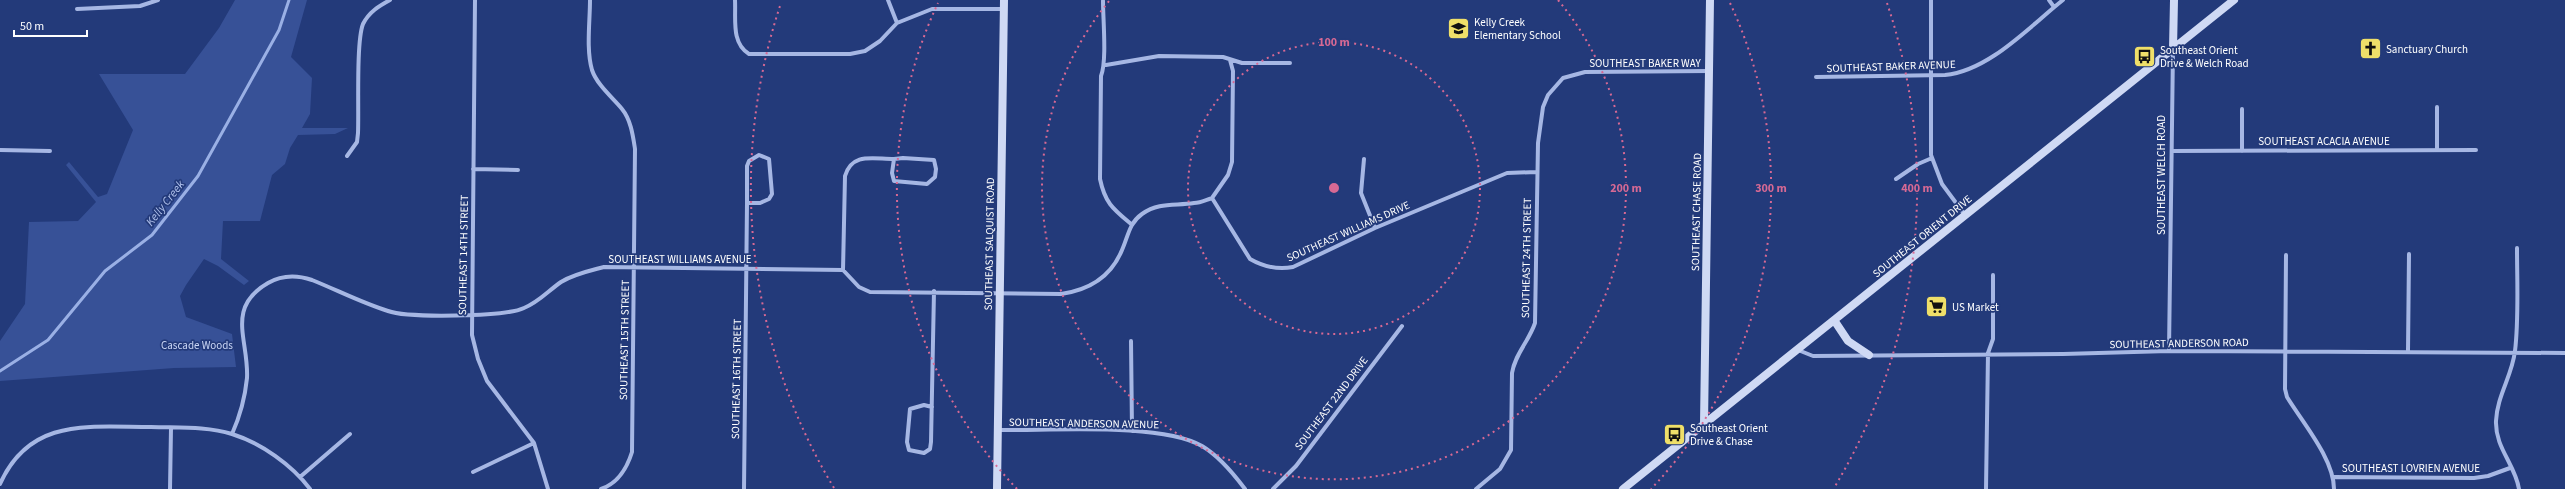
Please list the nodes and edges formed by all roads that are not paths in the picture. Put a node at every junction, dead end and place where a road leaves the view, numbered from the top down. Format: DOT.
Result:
graph roads {
  1 [pos="158,0"];
  2 [pos="390,0"];
  3 [pos="475,0"];
  4 [pos="590,0"];
  5 [pos="735,0"];
  6 [pos="888,0"];
  7 [pos="1710,0"];
  8 [pos="1931,0"];
  9 [pos="2049,0"];
  10 [pos="2063,0"];
  11 [pos="2174,0"];
  12 [pos="2234,0"];
  13 [pos="1103,1"];
  14 [pos="1003,4"];
  15 [pos="2054,7"];
  16 [pos="77,9"];
  17 [pos="898,22"];
  18 [pos="2173,49"];
  19 [pos="1230,60"];
  20 [pos="1290,62"];
  21 [pos="1106,65"];
  22 [pos="1709,71"];
  23 [pos="1931,75"];
  24 [pos="1816,77"];
  25 [pos="2437,107"];
  26 [pos="2242,109"];
  27 [pos="0,150"];
  28 [pos="50,150"];
  29 [pos="2437,150"];
  30 [pos="2476,150"];
  31 [pos="2172,151"];
  32 [pos="2242,151"];
  33 [pos="347,156"];
  34 [pos="1364,158"];
  35 [pos="1932,158"];
  36 [pos="894,159"];
  37 [pos="473,168"];
  38 [pos="518,170"];
  39 [pos="1536,172"];
  40 [pos="1896,179"];
  41 [pos="1212,198"];
  42 [pos="747,203"];
  43 [pos="1965,215"];
  44 [pos="1131,224"];
  45 [pos="1375,228"];
  46 [pos="2517,248"];
  47 [pos="2409,254"];
  48 [pos="2286,255"];
  49 [pos="634,267"];
  50 [pos="747,268"];
  51 [pos="842,270"];
  52 [pos="1993,275"];
  53 [pos="934,291"];
  54 [pos="1000,292"];
  55 [pos="471,315"];
  56 [pos="1834,320"];
  57 [pos="1402,326"];
  58 [pos="1131,341"];
  59 [pos="1797,350"];
  60 [pos="2169,351"];
  61 [pos="2284,351"];
  62 [pos="2408,351"];
  63 [pos="2515,352"];
  64 [pos="1988,353"];
  65 [pos="2564,353"];
  66 [pos="1869,354"];
  67 [pos="932,407"];
  68 [pos="1704,424"];
  69 [pos="171,428"];
  70 [pos="998,430"];
  71 [pos="1132,431"];
  72 [pos="232,434"];
  73 [pos="350,434"];
  74 [pos="534,443"];
  75 [pos="2510,468"];
  76 [pos="474,472"];
  77 [pos="300,477"];
  78 [pos="2334,477"];
  79 [pos="0,484"];
  80 [pos="170,489"];
  81 [pos="310,489"];
  82 [pos="548,489"];
  83 [pos="601,489"];
  84 [pos="744,489"];
  85 [pos="997,489"];
  86 [pos="1244,489"];
  87 [pos="1273,489"];
  88 [pos="1476,489"];
  89 [pos="1623,489"];
  90 [pos="1986,489"];
  91 [pos="2334,489"];
  92 [pos="2519,489"];
  1 -- 16 [label="street"];
  2 -- 33 [label="street"];
  3 -- 37 [label="street, SOUTHEAST 14TH STREET"];
  4 -- 49 [label="street, SOUTHEAST 15TH STREET"];
  5 -- 17 [label="street"];
  6 -- 17 [label="street"];
  7 -- 22 [label="street, SOUTHEAST CHASE ROAD"];
  8 -- 23 [label="street"];
  9 -- 15 [label="street"];
  10 -- 15 [label="street, SOUTHEAST BAKER AVENUE"];
  11 -- 18 [label="street, SOUTHEAST WELCH ROAD"];
  12 -- 18 [label="street, SOUTHEAST ORIENT DRIVE"];
  13 -- 21 [label="street"];
  14 -- 17 [label="street"];
  14 -- 54 [label="street, SOUTHEAST SALQUIST ROAD"];
  15 -- 23 [label="street, SOUTHEAST BAKER AVENUE"];
  18 -- 31 [label="street, SOUTHEAST WELCH ROAD"];
  18 -- 43 [label="street, SOUTHEAST ORIENT DRIVE"];
  19 -- 20 [label="street"];
  19 -- 21 [label="street"];
  19 -- 41 [label="street"];
  21 -- 44 [label="street"];
  22 -- 39 [label="street, SOUTHEAST BAKER WAY"];
  22 -- 68 [label="street, SOUTHEAST CHASE ROAD"];
  23 -- 24 [label="street, SOUTHEAST BAKER AVENUE"];
  23 -- 35 [label="street"];
  25 -- 29 [label="street"];
  26 -- 32 [label="street"];
  27 -- 28 [label="street"];
  29 -- 30 [label="street, SOUTHEAST ACACIA AVENUE"];
  29 -- 32 [label="street, SOUTHEAST ACACIA AVENUE"];
  31 -- 32 [label="street, SOUTHEAST ACACIA AVENUE"];
  31 -- 60 [label="street, SOUTHEAST WELCH ROAD"];
  34 -- 45 [label="street"];
  35 -- 40 [label="street"];
  35 -- 43 [label="street"];
  36 -- 36 [label="street"];
  36 -- 51 [label="street"];
  37 -- 38 [label="street"];
  37 -- 55 [label="street, SOUTHEAST 14TH STREET"];
  39 -- 45 [label="street, SOUTHEAST WILLIAMS DRIVE"];
  39 -- 88 [label="street, SOUTHEAST 24TH STREET"];
  41 -- 44 [label="street"];
  41 -- 45 [label="street, SOUTHEAST WILLIAMS DRIVE"];
  42 -- 42 [label="street, SOUTHEAST 16TH STREET"];
  42 -- 50 [label="street, SOUTHEAST 16TH STREET"];
  43 -- 56 [label="street, SOUTHEAST ORIENT DRIVE"];
  44 -- 54 [label="street"];
  46 -- 63 [label="street"];
  47 -- 62 [label="street"];
  48 -- 61 [label="street"];
  49 -- 50 [label="street, SOUTHEAST WILLIAMS AVENUE"];
  49 -- 55 [label="street, SOUTHEAST WILLIAMS AVENUE"];
  49 -- 83 [label="street, SOUTHEAST 15TH STREET"];
  50 -- 51 [label="street, SOUTHEAST WILLIAMS AVENUE"];
  50 -- 84 [label="street, SOUTHEAST 16TH STREET"];
  51 -- 53 [label="street"];
  52 -- 64 [label="street"];
  53 -- 54 [label="street"];
  53 -- 67 [label="street"];
  54 -- 70 [label="street, SOUTHEAST SALQUIST ROAD"];
  55 -- 72 [label="street, SOUTHEAST WILLIAMS AVENUE"];
  55 -- 74 [label="street, SOUTHEAST 14TH STREET"];
  56 -- 59 [label="street, SOUTHEAST ORIENT DRIVE"];
  56 -- 66 [label="street"];
  57 -- 87 [label="street, SOUTHEAST 22ND DRIVE"];
  58 -- 71 [label="street"];
  59 -- 66 [label="street, SOUTHEAST ANDERSON ROAD"];
  59 -- 68 [label="street, SOUTHEAST ORIENT DRIVE"];
  60 -- 61 [label="street, SOUTHEAST ANDERSON ROAD"];
  60 -- 64 [label="street, SOUTHEAST ANDERSON ROAD"];
  61 -- 62 [label="street, SOUTHEAST ANDERSON ROAD"];
  61 -- 78 [label="street"];
  62 -- 63 [label="street, SOUTHEAST ANDERSON ROAD"];
  63 -- 65 [label="street, SOUTHEAST ANDERSON ROAD"];
  63 -- 75 [label="street"];
  64 -- 66 [label="street, SOUTHEAST ANDERSON ROAD"];
  64 -- 90 [label="street"];
  67 -- 67 [label="street"];
  68 -- 89 [label="street, SOUTHEAST ORIENT DRIVE"];
  69 -- 72 [label="street"];
  69 -- 79 [label="street"];
  69 -- 80 [label="street"];
  70 -- 71 [label="street, SOUTHEAST ANDERSON AVENUE"];
  70 -- 85 [label="street, SOUTHEAST SALQUIST ROAD"];
  71 -- 86 [label="street, SOUTHEAST ANDERSON AVENUE"];
  72 -- 77 [label="street"];
  73 -- 77 [label="street"];
  74 -- 76 [label="street"];
  74 -- 82 [label="street, SOUTHEAST 14TH STREET"];
  75 -- 78 [label="street, SOUTHEAST LOVRIEN AVENUE"];
  75 -- 92 [label="street"];
  77 -- 81 [label="street"];
  78 -- 91 [label="street"];
}
